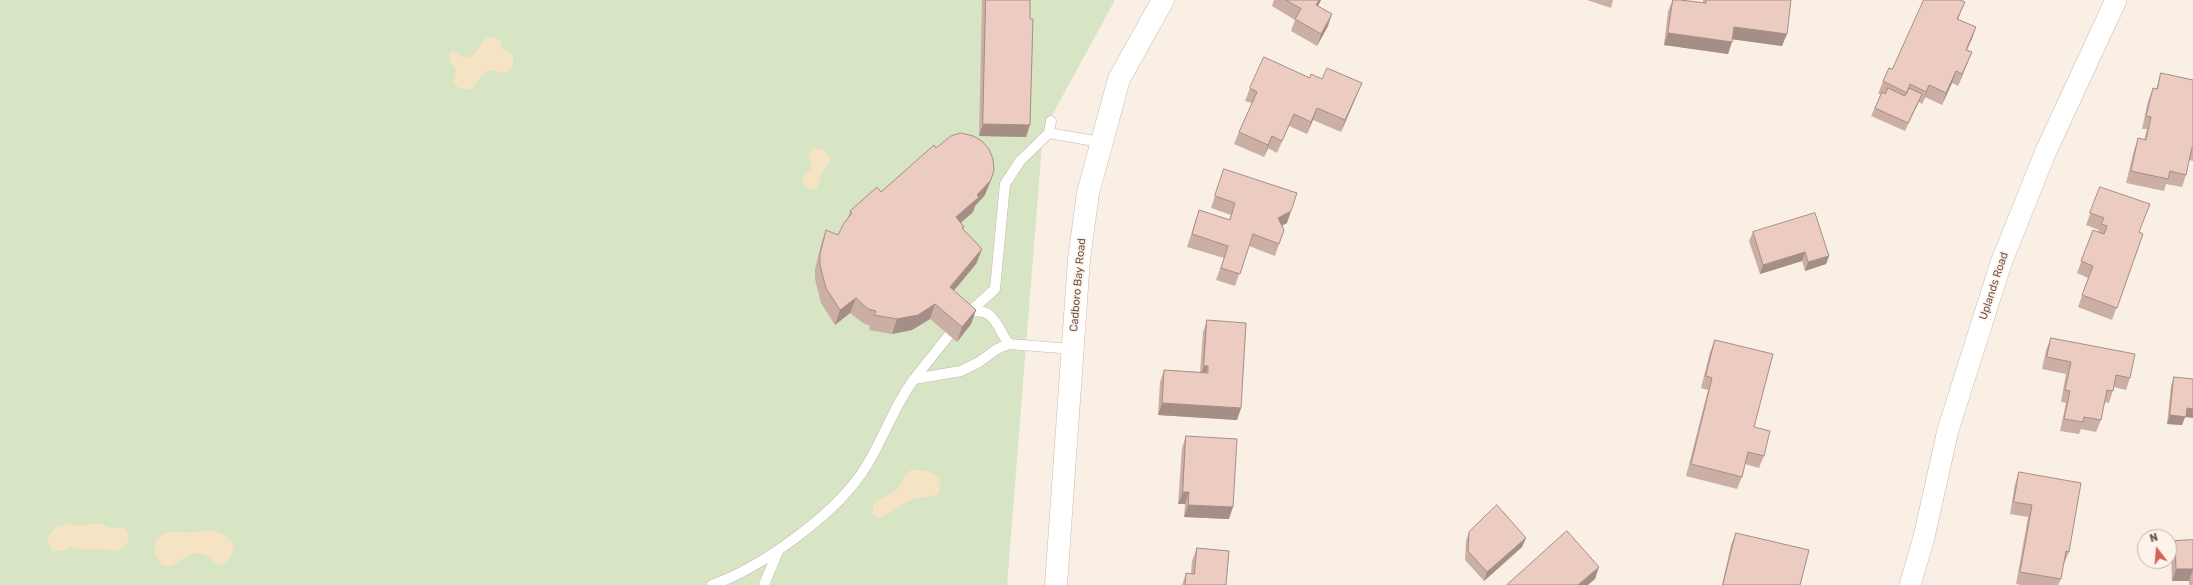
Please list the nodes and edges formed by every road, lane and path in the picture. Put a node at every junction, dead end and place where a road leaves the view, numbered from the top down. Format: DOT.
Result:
graph roads {
  1 [pos="1163,0"];
  2 [pos="2116,0"];
  3 [pos="1051,121"];
  4 [pos="1049,133"];
  5 [pos="1100,142"];
  6 [pos="949,335"];
  7 [pos="1009,344"];
  8 [pos="1072,348"];
  9 [pos="914,379"];
  10 [pos="778,551"];
  11 [pos="712,585"];
  12 [pos="764,585"];
  13 [pos="1056,585"];
  14 [pos="1910,585"];
  1 -- 5 [label="main road, Cadboro Bay Road"];
  2 -- 14 [label="street, Uplands Road"];
  3 -- 4 [label="lane"];
  4 -- 5 [label="lane"];
  4 -- 7 [label="lane"];
  5 -- 8 [label="main road, Cadboro Bay Road"];
  6 -- 9 [label="lane"];
  7 -- 8 [label="lane"];
  7 -- 9 [label="lane"];
  8 -- 13 [label="main road, Cadboro Bay Road"];
  9 -- 10 [label="lane"];
  10 -- 11 [label="lane"];
  10 -- 12 [label="lane"];
}
